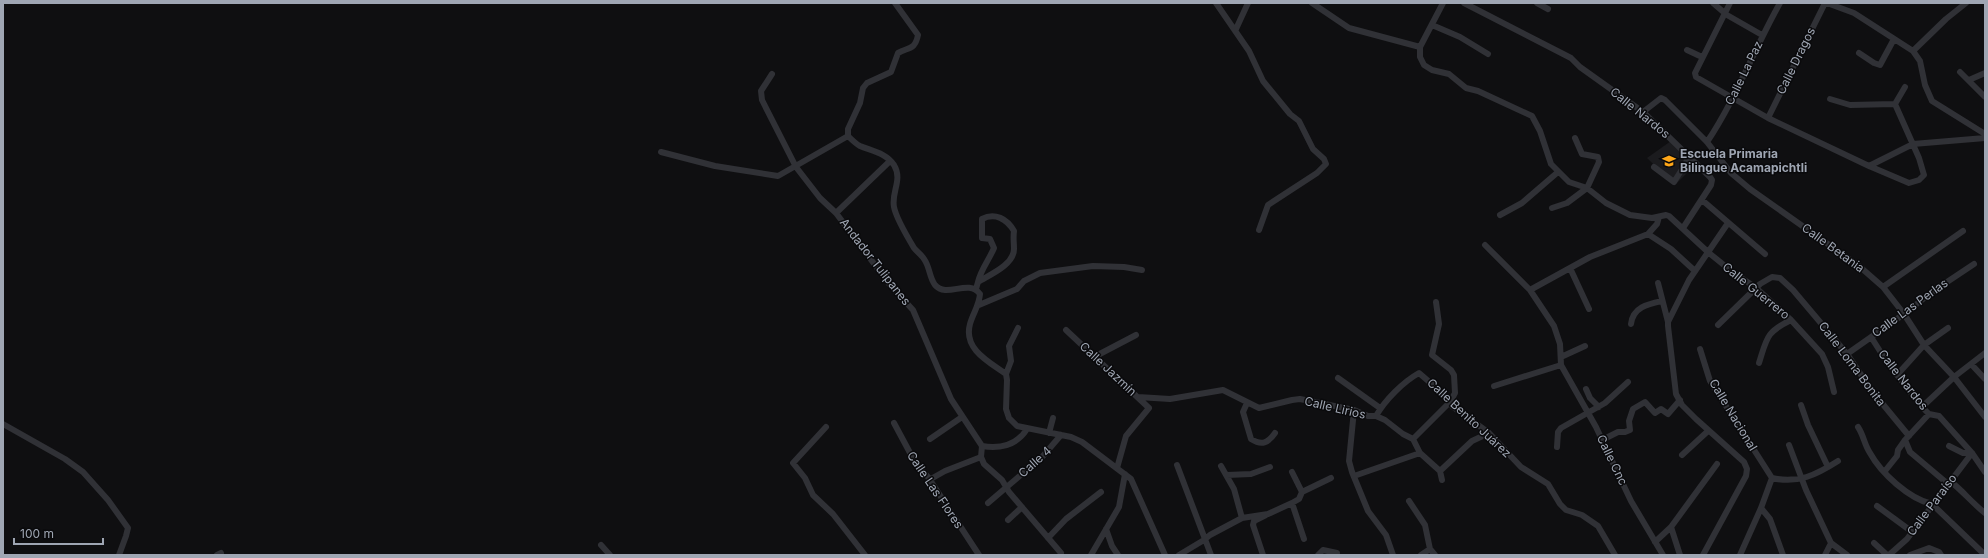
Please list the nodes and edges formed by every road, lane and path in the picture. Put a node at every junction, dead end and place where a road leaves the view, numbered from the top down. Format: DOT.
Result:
graph roads {
  1 [pos="894,3"];
  2 [pos="1216,3"];
  3 [pos="1248,3"];
  4 [pos="1312,3"];
  5 [pos="1444,3"];
  6 [pos="1464,3"];
  7 [pos="1537,3"];
  8 [pos="1714,3"];
  9 [pos="1730,3"];
  10 [pos="1780,3"];
  11 [pos="1826,3"];
  12 [pos="1966,3"];
  13 [pos="1841,6"];
  14 [pos="1548,9"];
  15 [pos="1725,13"];
  16 [pos="1432,25"];
  17 [pos="1236,29"];
  18 [pos="1762,35"];
  19 [pos="1894,39"];
  20 [pos="1420,47"];
  21 [pos="1687,50"];
  22 [pos="1913,51"];
  23 [pos="1488,54"];
  24 [pos="1859,54"];
  25 [pos="1702,57"];
  26 [pos="1960,72"];
  27 [pos="1985,73"];
  28 [pos="772,74"];
  29 [pos="1969,80"];
  30 [pos="1905,87"];
  31 [pos="1985,97"];
  32 [pos="1733,98"];
  33 [pos="1830,99"];
  34 [pos="1895,104"];
  35 [pos="1643,112"];
  36 [pos="1768,118"];
  37 [pos="1985,134"];
  38 [pos="848,136"];
  39 [pos="1575,138"];
  40 [pos="1985,138"];
  41 [pos="1707,142"];
  42 [pos="1913,144"];
  43 [pos="661,152"];
  44 [pos="1688,155"];
  45 [pos="890,161"];
  46 [pos="1869,166"];
  47 [pos="796,167"];
  48 [pos="1654,167"];
  49 [pos="1558,172"];
  50 [pos="1587,188"];
  51 [pos="1702,200"];
  52 [pos="1552,208"];
  53 [pos="836,213"];
  54 [pos="1500,215"];
  55 [pos="1659,218"];
  56 [pos="1728,223"];
  57 [pos="1683,228"];
  58 [pos="1260,230"];
  59 [pos="1963,231"];
  60 [pos="1648,234"];
  61 [pos="1485,245"];
  62 [pos="1709,253"];
  63 [pos="1765,254"];
  64 [pos="1974,264"];
  65 [pos="1570,268"];
  66 [pos="1142,270"];
  67 [pos="1695,271"];
  68 [pos="978,282"];
  69 [pos="1658,283"];
  70 [pos="1883,287"];
  71 [pos="1755,288"];
  72 [pos="976,289"];
  73 [pos="1530,290"];
  74 [pos="1662,301"];
  75 [pos="1436,302"];
  76 [pos="979,305"];
  77 [pos="1589,309"];
  78 [pos="1904,314"];
  79 [pos="1791,320"];
  80 [pos="1668,322"];
  81 [pos="1631,324"];
  82 [pos="1718,325"];
  83 [pos="1018,328"];
  84 [pos="1948,328"];
  85 [pos="1066,330"];
  86 [pos="1136,335"];
  87 [pos="1871,337"];
  88 [pos="1924,345"];
  89 [pos="1585,346"];
  90 [pos="1700,349"];
  91 [pos="1985,353"];
  92 [pos="1847,354"];
  93 [pos="1094,357"];
  94 [pos="1561,357"];
  95 [pos="1759,364"];
  96 [pos="1971,364"];
  97 [pos="1561,365"];
  98 [pos="1006,374"];
  99 [pos="1897,375"];
  100 [pos="1423,376"];
  101 [pos="1954,377"];
  102 [pos="1338,378"];
  103 [pos="1985,379"];
  104 [pos="1628,382"];
  105 [pos="1494,386"];
  106 [pos="1586,389"];
  107 [pos="1834,392"];
  108 [pos="1138,397"];
  109 [pos="1680,400"];
  110 [pos="1450,402"];
  111 [pos="1248,403"];
  112 [pos="1801,405"];
  113 [pos="1599,407"];
  114 [pos="1922,407"];
  115 [pos="1380,408"];
  116 [pos="1354,410"];
  117 [pos="1588,413"];
  118 [pos="1929,414"];
  119 [pos="1376,416"];
  120 [pos="962,417"];
  121 [pos="1985,417"];
  122 [pos="1053,418"];
  123 [pos="894,423"];
  124 [pos="3,424"];
  125 [pos="826,427"];
  126 [pos="1858,427"];
  127 [pos="1027,428"];
  128 [pos="1708,431"];
  129 [pos="1049,433"];
  130 [pos="1275,433"];
  131 [pos="1489,433"];
  132 [pos="1061,435"];
  133 [pos="1907,438"];
  134 [pos="930,439"];
  135 [pos="1413,439"];
  136 [pos="1602,440"];
  137 [pos="1789,445"];
  138 [pos="982,446"];
  139 [pos="1948,446"];
  140 [pos="1557,447"];
  141 [pos="1420,453"];
  142 [pos="1972,453"];
  143 [pos="1682,455"];
  144 [pos="981,457"];
  145 [pos="1838,461"];
  146 [pos="1717,464"];
  147 [pos="1177,465"];
  148 [pos="1221,466"];
  149 [pos="1270,467"];
  150 [pos="1828,467"];
  151 [pos="1117,468"];
  152 [pos="1440,471"];
  153 [pos="1885,471"];
  154 [pos="1292,472"];
  155 [pos="1985,472"];
  156 [pos="1125,474"];
  157 [pos="1227,475"];
  158 [pos="1354,476"];
  159 [pos="1331,478"];
  160 [pos="1772,478"];
  161 [pos="1803,479"];
  162 [pos="929,480"];
  163 [pos="1442,480"];
  164 [pos="1949,482"];
  165 [pos="1006,487"];
  166 [pos="1101,492"];
  167 [pos="1302,492"];
  168 [pos="1408,501"];
  169 [pos="988,503"];
  170 [pos="1292,503"];
  171 [pos="1932,504"];
  172 [pos="1877,506"];
  173 [pos="1022,507"];
  174 [pos="1761,508"];
  175 [pos="1985,513"];
  176 [pos="1268,514"];
  177 [pos="1242,518"];
  178 [pos="1008,520"];
  179 [pos="1671,527"];
  180 [pos="1106,530"];
  181 [pos="1911,531"];
  182 [pos="1048,538"];
  183 [pos="1304,539"];
  184 [pos="1204,540"];
  185 [pos="1655,542"];
  186 [pos="1831,542"];
  187 [pos="1874,543"];
  188 [pos="602,545"];
  189 [pos="1430,549"];
  190 [pos="1061,553"];
  191 [pos="1319,553"];
  192 [pos="1336,553"];
  193 [pos="118,555"];
  194 [pos="610,555"];
  195 [pos="864,555"];
  196 [pos="979,555"];
  197 [pos="1091,555"];
  198 [pos="1118,555"];
  199 [pos="1165,555"];
  200 [pos="1179,555"];
  201 [pos="1211,555"];
  202 [pos="1263,555"];
  203 [pos="1393,555"];
  204 [pos="1421,555"];
  205 [pos="1435,555"];
  206 [pos="1616,555"];
  207 [pos="1663,555"];
  208 [pos="1680,555"];
  209 [pos="1703,555"];
  210 [pos="1740,555"];
  211 [pos="1783,555"];
  212 [pos="1825,555"];
  213 [pos="1847,555"];
  214 [pos="1888,555"];
  215 [pos="1910,555"];
  216 [pos="1941,555"];
  217 [pos="1985,555"];
  1 -- 38 [label="street"];
  2 -- 17 [label="street"];
  3 -- 17 [label="street"];
  4 -- 20 [label="street"];
  5 -- 16 [label="street"];
  6 -- 35 [label="street, Calle Nardos"];
  7 -- 14 [label="street"];
  8 -- 15 [label="street"];
  9 -- 15 [label="street"];
  10 -- 18 [label="street, Calle La Paz"];
  11 -- 13 [label="street"];
  11 -- 36 [label="street, Calle Dragos"];
  12 -- 22 [label="street"];
  13 -- 19 [label="street"];
  15 -- 18 [label="street"];
  15 -- 25 [label="street"];
  16 -- 20 [label="street"];
  16 -- 23 [label="street"];
  17 -- 58 [label="street"];
  18 -- 32 [label="street, Calle La Paz"];
  19 -- 22 [label="street"];
  19 -- 24 [label="street"];
  20 -- 49 [label="street"];
  21 -- 25 [label="street"];
  22 -- 37 [label="street"];
  25 -- 32 [label="street"];
  26 -- 29 [label="street"];
  27 -- 29 [label="street"];
  28 -- 47 [label="street, Andador Tulipanes"];
  29 -- 31 [label="street"];
  30 -- 34 [label="street"];
  32 -- 36 [label="street"];
  32 -- 41 [label="street, Calle La Paz"];
  33 -- 34 [label="street"];
  34 -- 42 [label="street"];
  35 -- 41 [label="street, Calle Betania"];
  35 -- 44 [label="street, Calle Nardos"];
  36 -- 46 [label="street"];
  38 -- 45 [label="street"];
  38 -- 47 [label="street"];
  39 -- 50 [label="street"];
  40 -- 42 [label="street"];
  41 -- 70 [label="street, Calle Betania"];
  42 -- 46 [label="street"];
  42 -- 46 [label="street"];
  43 -- 47 [label="street"];
  44 -- 48 [label="street"];
  44 -- 51 [label="street, Calle Nardos"];
  45 -- 53 [label="street"];
  45 -- 72 [label="street"];
  47 -- 53 [label="street, Andador Tulipanes"];
  49 -- 50 [label="street"];
  49 -- 54 [label="street"];
  50 -- 52 [label="street"];
  50 -- 55 [label="street"];
  51 -- 56 [label="street"];
  51 -- 57 [label="street"];
  53 -- 120 [label="street, Andador Tulipanes"];
  55 -- 57 [label="street, Calle Guerrero"];
  55 -- 60 [label="street"];
  56 -- 62 [label="street"];
  56 -- 63 [label="street"];
  57 -- 62 [label="street, Calle Guerrero"];
  59 -- 70 [label="street"];
  60 -- 65 [label="street"];
  60 -- 67 [label="street"];
  61 -- 73 [label="street"];
  62 -- 67 [label="street"];
  62 -- 71 [label="street, Calle Guerrero"];
  64 -- 78 [label="street, Calle Las Perlas"];
  65 -- 73 [label="street"];
  65 -- 77 [label="street"];
  66 -- 76 [label="street"];
  67 -- 80 [label="street"];
  68 -- 68 [label="street"];
  68 -- 72 [label="street"];
  69 -- 74 [label="street"];
  70 -- 78 [label="street, Calle Betania"];
  71 -- 79 [label="street, Calle Guerrero"];
  71 -- 82 [label="street"];
  71 -- 92 [label="street, Calle Loma Bonita"];
  72 -- 76 [label="street"];
  73 -- 94 [label="street"];
  74 -- 80 [label="street"];
  74 -- 81 [label="street"];
  75 -- 110 [label="street"];
  76 -- 98 [label="street"];
  78 -- 87 [label="street, Calle Las Perlas"];
  78 -- 88 [label="street, Calle Betania"];
  79 -- 95 [label="street"];
  79 -- 107 [label="street, Calle Guerrero"];
  80 -- 109 [label="street"];
  83 -- 98 [label="street"];
  84 -- 88 [label="street"];
  85 -- 93 [label="street, Calle Jazmín"];
  86 -- 93 [label="street"];
  87 -- 92 [label="street, Calle Las Perlas"];
  87 -- 99 [label="street, Calle Nardos"];
  88 -- 99 [label="street"];
  88 -- 101 [label="street, Calle Betania"];
  89 -- 94 [label="street"];
  90 -- 160 [label="street, Calle Nacional"];
  91 -- 96 [label="street"];
  92 -- 133 [label="street, Calle Loma Bonita"];
  93 -- 108 [label="street, Calle Jazmín"];
  94 -- 97 [label="street"];
  96 -- 101 [label="street"];
  96 -- 103 [label="street"];
  97 -- 105 [label="street"];
  97 -- 117 [label="street, Calle Cnc"];
  98 -- 127 [label="street"];
  99 -- 114 [label="street, Calle Nardos"];
  100 -- 110 [label="street, Calle Benito Juárez"];
  100 -- 115 [label="street, Calle Lirios"];
  101 -- 114 [label="street"];
  101 -- 121 [label="street, Calle Betania"];
  102 -- 115 [label="street"];
  104 -- 113 [label="street"];
  106 -- 113 [label="street"];
  108 -- 111 [label="street, Calle Lirios"];
  108 -- 151 [label="street, Calle Jazmín"];
  109 -- 128 [label="street"];
  109 -- 136 [label="street"];
  110 -- 131 [label="street, Calle Benito Juárez"];
  110 -- 135 [label="street"];
  111 -- 116 [label="street, Calle Lirios"];
  111 -- 130 [label="street"];
  112 -- 150 [label="street"];
  113 -- 117 [label="street"];
  114 -- 118 [label="street, Calle Nardos"];
  115 -- 119 [label="street, Calle Lirios"];
  116 -- 119 [label="street, Calle Lirios"];
  116 -- 158 [label="street"];
  117 -- 136 [label="street, Calle Cnc"];
  117 -- 140 [label="street"];
  118 -- 133 [label="street"];
  118 -- 142 [label="street, Calle Nardos"];
  119 -- 135 [label="street"];
  120 -- 134 [label="street"];
  120 -- 138 [label="street, Andador Tulipanes"];
  122 -- 129 [label="street"];
  123 -- 162 [label="street, Calle Las Flores"];
  124 -- 193 [label="street"];
  125 -- 195 [label="street"];
  126 -- 153 [label="street"];
  127 -- 129 [label="street"];
  127 -- 138 [label="street"];
  128 -- 143 [label="street"];
  128 -- 209 [label="street"];
  129 -- 132 [label="street"];
  131 -- 152 [label="street"];
  131 -- 206 [label="street, Calle Benito Juárez"];
  132 -- 151 [label="street"];
  132 -- 165 [label="street, Calle 4"];
  133 -- 153 [label="street"];
  133 -- 164 [label="street, Calle Loma Bonita"];
  135 -- 141 [label="street"];
  136 -- 185 [label="street, Calle Cnc"];
  137 -- 161 [label="street"];
  138 -- 144 [label="street"];
  139 -- 142 [label="street"];
  141 -- 152 [label="street"];
  141 -- 158 [label="street"];
  142 -- 155 [label="street, Calle Nardos"];
  142 -- 164 [label="street, Calle Paraíso"];
  144 -- 162 [label="street"];
  144 -- 165 [label="street"];
  145 -- 150 [label="street"];
  146 -- 179 [label="street"];
  147 -- 184 [label="street"];
  148 -- 157 [label="street"];
  149 -- 157 [label="street"];
  150 -- 161 [label="street"];
  151 -- 156 [label="street"];
  152 -- 163 [label="street"];
  153 -- 171 [label="street"];
  154 -- 167 [label="street"];
  156 -- 180 [label="street"];
  156 -- 199 [label="street"];
  157 -- 177 [label="street"];
  158 -- 203 [label="street"];
  159 -- 167 [label="street"];
  160 -- 161 [label="street"];
  160 -- 174 [label="street"];
  161 -- 186 [label="street"];
  162 -- 196 [label="street, Calle Las Flores"];
  164 -- 171 [label="street, Calle Paraíso"];
  164 -- 175 [label="street, Calle Loma Bonita"];
  165 -- 169 [label="street, Calle 4"];
  165 -- 173 [label="street"];
  166 -- 182 [label="street"];
  167 -- 170 [label="street"];
  168 -- 189 [label="street"];
  170 -- 176 [label="street"];
  170 -- 183 [label="street"];
  171 -- 181 [label="street, Calle Paraíso"];
  171 -- 217 [label="street"];
  172 -- 181 [label="street"];
  173 -- 178 [label="street"];
  173 -- 182 [label="street"];
  174 -- 210 [label="street"];
  174 -- 211 [label="street"];
  176 -- 177 [label="street"];
  176 -- 202 [label="street"];
  177 -- 184 [label="street"];
  179 -- 185 [label="street"];
  179 -- 208 [label="street"];
  180 -- 197 [label="street"];
  180 -- 198 [label="street"];
  181 -- 214 [label="street, Calle Paraíso"];
  182 -- 190 [label="street"];
  184 -- 200 [label="street"];
  184 -- 201 [label="street"];
  185 -- 207 [label="street, Calle Cnc"];
  186 -- 212 [label="street"];
  186 -- 213 [label="street"];
  187 -- 214 [label="street"];
  188 -- 194 [label="street"];
  189 -- 204 [label="street"];
  189 -- 205 [label="street"];
  191 -- 192 [label="street"];
  215 -- 216 [label="street"];
}
